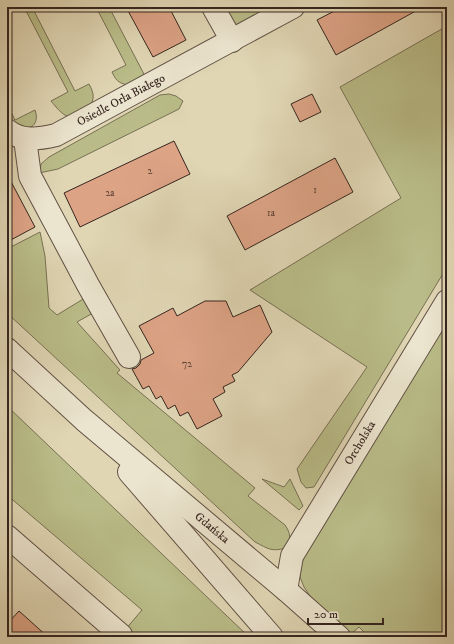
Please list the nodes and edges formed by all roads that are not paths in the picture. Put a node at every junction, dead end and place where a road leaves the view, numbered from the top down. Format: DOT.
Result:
graph roads {
  1 [pos="201,7"];
  2 [pos="213,7"];
  3 [pos="293,7"];
  4 [pos="223,35"];
  5 [pos="16,134"];
  6 [pos="447,301"];
  7 [pos="7,348"];
  8 [pos="129,357"];
  9 [pos="84,420"];
  10 [pos="7,536"];
  11 [pos="286,590"];
  12 [pos="121,635"];
  13 [pos="272,637"];
  14 [pos="339,637"];
  1 -- 4 [label="street"];
  2 -- 4 [label="street"];
  3 -- 4 [label="street, Osiedle Orła Białego"];
  4 -- 5 [label="street, Osiedle Orła Białego"];
  5 -- 8 [label="street"];
  6 -- 11 [label="street, Orcholska"];
  7 -- 9 [label="street, Gdańska"];
  9 -- 11 [label="street, Gdańska"];
  9 -- 13 [label="street, Gdańska"];
  10 -- 12 [label="street"];
  11 -- 14 [label="street, Gdańska"];
}
